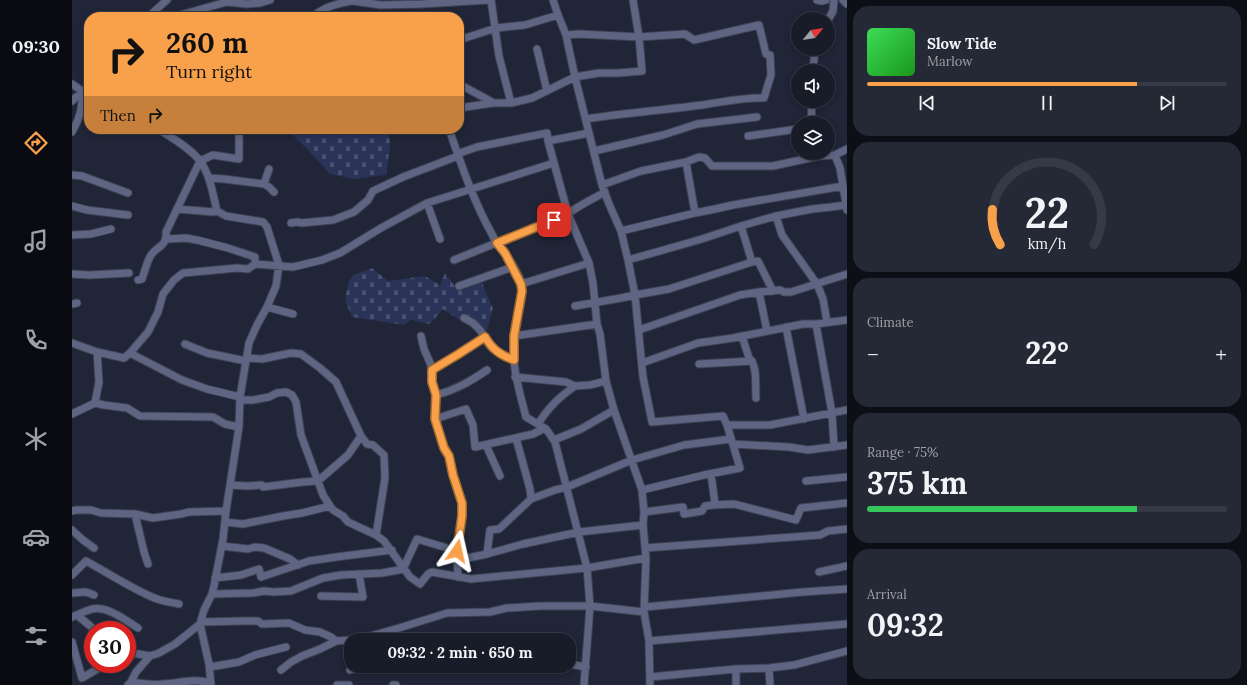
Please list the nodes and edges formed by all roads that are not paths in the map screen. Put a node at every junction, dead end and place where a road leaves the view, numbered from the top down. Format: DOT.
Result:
graph roads {
  1 [pos="167,0"];
  2 [pos="270,0"];
  3 [pos="354,0"];
  4 [pos="484,0"];
  5 [pos="491,0"];
  6 [pos="554,0"];
  7 [pos="633,0"];
  8 [pos="817,0"];
  9 [pos="826,0"];
  10 [pos="834,0"];
  11 [pos="844,0"];
  12 [pos="227,1"];
  13 [pos="847,4"];
  14 [pos="153,12"];
  15 [pos="190,12"];
  16 [pos="318,12"];
  17 [pos="832,12"];
  18 [pos="558,15"];
  19 [pos="496,28"];
  20 [pos="566,35"];
  21 [pos="639,37"];
  22 [pos="464,38"];
  23 [pos="537,50"];
  24 [pos="575,77"];
  25 [pos="72,84"];
  26 [pos="464,87"];
  27 [pos="547,91"];
  28 [pos="84,93"];
  29 [pos="84,95"];
  30 [pos="84,99"];
  31 [pos="72,101"];
  32 [pos="511,102"];
  33 [pos="494,103"];
  34 [pos="464,107"];
  35 [pos="757,117"];
  36 [pos="586,119"];
  37 [pos="791,130"];
  38 [pos="72,132"];
  39 [pos="589,133"];
  40 [pos="165,134"];
  41 [pos="239,134"];
  42 [pos="450,134"];
  43 [pos="748,136"];
  44 [pos="548,141"];
  45 [pos="847,149"];
  46 [pos="594,150"];
  47 [pos="458,155"];
  48 [pos="835,155"];
  49 [pos="835,157"];
  50 [pos="796,160"];
  51 [pos="200,161"];
  52 [pos="686,162"];
  53 [pos="554,163"];
  54 [pos="269,169"];
  55 [pos="72,175"];
  56 [pos="209,178"];
  57 [pos="264,184"];
  58 [pos="843,186"];
  59 [pos="471,189"];
  60 [pos="603,189"];
  61 [pos="274,192"];
  62 [pos="128,193"];
  63 [pos="427,203"];
  64 [pos="72,206"];
  65 [pos="846,207"];
  66 [pos="177,209"];
  67 [pos="217,211"];
  68 [pos="695,213"];
  69 [pos="568,214"];
  70 [pos="128,215"];
  71 [pos="776,216"];
  72 [pos="291,223"];
  73 [pos="741,226"];
  74 [pos="111,230"];
  75 [pos="621,231"];
  76 [pos="72,235"];
  77 [pos="166,238"];
  78 [pos="440,239"];
  79 [pos="497,243"];
  80 [pos="454,260"];
  81 [pos="628,260"];
  82 [pos="752,262"];
  83 [pos="589,263"];
  84 [pos="255,264"];
  85 [pos="279,265"];
  86 [pos="513,267"];
  87 [pos="129,273"];
  88 [pos="72,274"];
  89 [pos="847,274"];
  90 [pos="138,280"];
  91 [pos="521,284"];
  92 [pos="817,284"];
  93 [pos="459,286"];
  94 [pos="773,291"];
  95 [pos="760,292"];
  96 [pos="635,294"];
  97 [pos="595,303"];
  98 [pos="575,306"];
  99 [pos="267,307"];
  100 [pos="293,314"];
  101 [pos="464,318"];
  102 [pos="847,320"];
  103 [pos="827,322"];
  104 [pos="597,324"];
  105 [pos="816,324"];
  106 [pos="786,327"];
  107 [pos="639,330"];
  108 [pos="767,331"];
  109 [pos="421,336"];
  110 [pos="514,336"];
  111 [pos="742,336"];
  112 [pos="485,337"];
  113 [pos="72,344"];
  114 [pos="185,344"];
  115 [pos="97,352"];
  116 [pos="130,353"];
  117 [pos="247,359"];
  118 [pos="514,360"];
  119 [pos="752,361"];
  120 [pos="642,363"];
  121 [pos="699,364"];
  122 [pos="432,370"];
  123 [pos="487,370"];
  124 [pos="515,377"];
  125 [pos="606,381"];
  126 [pos="575,386"];
  127 [pos="436,395"];
  128 [pos="240,397"];
  129 [pos="756,398"];
  130 [pos="95,403"];
  131 [pos="614,410"];
  132 [pos="847,410"];
  133 [pos="832,413"];
  134 [pos="72,414"];
  135 [pos="435,419"];
  136 [pos="804,419"];
  137 [pos="538,424"];
  138 [pos="727,425"];
  139 [pos="239,427"];
  140 [pos="546,429"];
  141 [pos="361,436"];
  142 [pos="516,438"];
  143 [pos="554,440"];
  144 [pos="732,442"];
  145 [pos="486,445"];
  146 [pos="847,445"];
  147 [pos="834,447"];
  148 [pos="632,460"];
  149 [pos="711,474"];
  150 [pos="500,476"];
  151 [pos="847,477"];
  152 [pos="806,481"];
  153 [pos="318,482"];
  154 [pos="230,485"];
  155 [pos="567,487"];
  156 [pos="642,490"];
  157 [pos="531,499"];
  158 [pos="847,503"];
  159 [pos="715,504"];
  160 [pos="330,506"];
  161 [pos="72,511"];
  162 [pos="226,511"];
  163 [pos="644,512"];
  164 [pos="135,514"];
  165 [pos="225,522"];
  166 [pos="643,525"];
  167 [pos="847,529"];
  168 [pos="72,530"];
  169 [pos="579,532"];
  170 [pos="376,535"];
  171 [pos="222,546"];
  172 [pos="94,548"];
  173 [pos="645,548"];
  174 [pos="392,550"];
  175 [pos="457,551"];
  176 [pos="487,554"];
  177 [pos="646,558"];
  178 [pos="458,560"];
  179 [pos="148,564"];
  180 [pos="298,565"];
  181 [pos="847,566"];
  182 [pos="404,568"];
  183 [pos="587,568"];
  184 [pos="819,572"];
  185 [pos="359,574"];
  186 [pos="72,575"];
  187 [pos="458,576"];
  188 [pos="215,578"];
  189 [pos="847,589"];
  190 [pos="72,593"];
  191 [pos="212,594"];
  192 [pos="94,595"];
  193 [pos="321,596"];
  194 [pos="179,604"];
  195 [pos="590,606"];
  196 [pos="645,610"];
  197 [pos="75,616"];
  198 [pos="84,622"];
  199 [pos="201,623"];
  200 [pos="847,624"];
  201 [pos="138,628"];
  202 [pos="381,633"];
  203 [pos="344,640"];
  204 [pos="336,641"];
  205 [pos="649,641"];
  206 [pos="72,642"];
  207 [pos="286,647"];
  208 [pos="847,651"];
  209 [pos="136,654"];
  210 [pos="150,656"];
  211 [pos="576,665"];
  212 [pos="210,667"];
  213 [pos="586,667"];
  214 [pos="769,668"];
  215 [pos="736,669"];
  216 [pos="281,670"];
  217 [pos="91,673"];
  218 [pos="650,681"];
  219 [pos="129,683"];
  220 [pos="142,684"];
  221 [pos="211,684"];
  222 [pos="338,685"];
  223 [pos="348,685"];
  224 [pos="584,685"];
  225 [pos="736,685"];
  226 [pos="770,685"];
  1 -- 14 [label="street"];
  2 -- 12 [label="street"];
  3 -- 4 [label="street"];
  3 -- 16 [label="street"];
  5 -- 19 [label="street"];
  6 -- 18 [label="street"];
  7 -- 21 [label="street"];
  8 -- 9 [label="street"];
  10 -- 17 [label="street"];
  11 -- 13 [label="street"];
  12 -- 15 [label="street"];
  18 -- 19 [label="street"];
  18 -- 20 [label="street"];
  19 -- 22 [label="street"];
  19 -- 32 [label="street"];
  20 -- 21 [label="street"];
  20 -- 24 [label="street"];
  21 -- 24 [label="street"];
  21 -- 36 [label="street"];
  23 -- 27 [label="street"];
  24 -- 27 [label="street"];
  24 -- 36 [label="street"];
  25 -- 28 [label="street"];
  26 -- 33 [label="street"];
  27 -- 32 [label="street"];
  29 -- 31 [label="street"];
  30 -- 38 [label="street"];
  32 -- 33 [label="street"];
  33 -- 34 [label="street"];
  35 -- 46 [label="street"];
  36 -- 39 [label="street"];
  37 -- 43 [label="street"];
  39 -- 44 [label="street"];
  39 -- 46 [label="street"];
  40 -- 51 [label="street"];
  41 -- 51 [label="street"];
  42 -- 47 [label="street"];
  44 -- 47 [label="street"];
  44 -- 53 [label="street"];
  45 -- 48 [label="street"];
  46 -- 60 [label="street"];
  47 -- 59 [label="street"];
  47 -- 72 [label="street"];
  49 -- 58 [label="street"];
  50 -- 52 [label="street"];
  51 -- 56 [label="street"];
  51 -- 66 [label="street"];
  52 -- 60 [label="street"];
  52 -- 68 [label="street"];
  53 -- 59 [label="street"];
  53 -- 69 [label="street"];
  54 -- 57 [label="street"];
  55 -- 62 [label="street"];
  56 -- 57 [label="street"];
  56 -- 67 [label="street"];
  57 -- 61 [label="street"];
  58 -- 65 [label="street"];
  58 -- 68 [label="street"];
  59 -- 63 [label="street"];
  59 -- 79 [label="street"];
  60 -- 69 [label="street"];
  60 -- 75 [label="street"];
  63 -- 78 [label="street"];
  63 -- 85 [label="street"];
  64 -- 70 [label="street"];
  65 -- 71 [label="street"];
  66 -- 67 [label="street"];
  66 -- 77 [label="street"];
  67 -- 85 [label="street"];
  68 -- 75 [label="street"];
  69 -- 79 [label="street"];
  69 -- 83 [label="street"];
  71 -- 73 [label="street"];
  71 -- 92 [label="street"];
  73 -- 81 [label="street"];
  73 -- 82 [label="street"];
  74 -- 76 [label="street"];
  75 -- 81 [label="street"];
  77 -- 84 [label="street"];
  77 -- 90 [label="street"];
  79 -- 80 [label="street"];
  79 -- 86 [label="street"];
  81 -- 96 [label="street"];
  82 -- 94 [label="street"];
  82 -- 96 [label="street"];
  83 -- 91 [label="street"];
  83 -- 97 [label="street"];
  84 -- 85 [label="street"];
  84 -- 116 [label="street"];
  85 -- 99 [label="street"];
  86 -- 91 [label="street"];
  86 -- 93 [label="street"];
  87 -- 88 [label="street"];
  89 -- 92 [label="street"];
  91 -- 110 [label="street"];
  92 -- 94 [label="street"];
  92 -- 103 [label="street"];
  94 -- 95 [label="street"];
  95 -- 107 [label="street"];
  95 -- 108 [label="street"];
  96 -- 97 [label="street"];
  96 -- 107 [label="street"];
  97 -- 98 [label="street"];
  97 -- 104 [label="street"];
  99 -- 100 [label="street"];
  99 -- 117 [label="street"];
  101 -- 112 [label="street"];
  102 -- 103 [label="street"];
  103 -- 105 [label="street"];
  104 -- 110 [label="street"];
  104 -- 125 [label="street"];
  105 -- 106 [label="street"];
  105 -- 133 [label="street"];
  106 -- 108 [label="street"];
  106 -- 136 [label="street"];
  107 -- 120 [label="street"];
  108 -- 111 [label="street"];
  109 -- 122 [label="street"];
  110 -- 118 [label="street"];
  111 -- 119 [label="street"];
  111 -- 120 [label="street"];
  112 -- 118 [label="street"];
  112 -- 122 [label="street"];
  113 -- 115 [label="street"];
  114 -- 117 [label="street"];
  115 -- 116 [label="street"];
  115 -- 130 [label="street"];
  116 -- 128 [label="street"];
  117 -- 128 [label="street"];
  117 -- 141 [label="street"];
  118 -- 124 [label="street"];
  119 -- 121 [label="street"];
  119 -- 129 [label="street"];
  120 -- 138 [label="street"];
  122 -- 127 [label="street"];
  123 -- 127 [label="street"];
  124 -- 126 [label="street"];
  124 -- 137 [label="street"];
  125 -- 126 [label="street"];
  125 -- 131 [label="street"];
  126 -- 137 [label="street"];
  127 -- 135 [label="street"];
  128 -- 139 [label="street"];
  128 -- 153 [label="street"];
  130 -- 134 [label="street"];
  130 -- 139 [label="street"];
  131 -- 143 [label="street"];
  131 -- 148 [label="street"];
  132 -- 133 [label="street"];
  133 -- 136 [label="street"];
  133 -- 147 [label="street"];
  135 -- 145 [label="street"];
  135 -- 175 [label="street"];
  136 -- 138 [label="street"];
  137 -- 140 [label="street"];
  138 -- 144 [label="street"];
  139 -- 154 [label="street"];
  140 -- 142 [label="street"];
  140 -- 143 [label="street"];
  141 -- 153 [label="street"];
  141 -- 170 [label="street"];
  142 -- 145 [label="street"];
  142 -- 157 [label="street"];
  143 -- 155 [label="street"];
  144 -- 147 [label="street"];
  144 -- 148 [label="street"];
  144 -- 149 [label="street"];
  145 -- 150 [label="street"];
  146 -- 147 [label="street"];
  148 -- 155 [label="street"];
  148 -- 156 [label="street"];
  149 -- 156 [label="street"];
  149 -- 159 [label="street"];
  151 -- 152 [label="street"];
  153 -- 154 [label="street"];
  153 -- 160 [label="street"];
  154 -- 162 [label="street"];
  155 -- 157 [label="street"];
  155 -- 169 [label="street"];
  156 -- 163 [label="street"];
  157 -- 176 [label="street"];
  158 -- 159 [label="street"];
  159 -- 163 [label="street"];
  160 -- 165 [label="street"];
  160 -- 170 [label="street"];
  161 -- 164 [label="street"];
  162 -- 164 [label="street"];
  162 -- 165 [label="street"];
  163 -- 166 [label="street"];
  164 -- 179 [label="street"];
  165 -- 171 [label="street"];
  166 -- 169 [label="street"];
  166 -- 173 [label="street"];
  167 -- 173 [label="street"];
  168 -- 172 [label="street"];
  169 -- 176 [label="street"];
  169 -- 183 [label="street"];
  170 -- 174 [label="street"];
  171 -- 180 [label="street"];
  171 -- 188 [label="street"];
  173 -- 177 [label="street"];
  174 -- 180 [label="street"];
  174 -- 182 [label="street"];
  175 -- 178 [label="street"];
  175 -- 182 [label="street"];
  176 -- 178 [label="street"];
  177 -- 183 [label="street"];
  177 -- 196 [label="street"];
  178 -- 187 [label="street"];
  180 -- 188 [label="street"];
  181 -- 184 [label="street"];
  182 -- 185 [label="street"];
  182 -- 187 [label="street"];
  183 -- 187 [label="street"];
  183 -- 195 [label="street"];
  185 -- 191 [label="street"];
  185 -- 193 [label="street"];
  186 -- 194 [label="street"];
  188 -- 191 [label="street"];
  189 -- 196 [label="street"];
  190 -- 192 [label="street"];
  191 -- 199 [label="street"];
  195 -- 196 [label="street"];
  195 -- 202 [label="street"];
  195 -- 213 [label="street"];
  196 -- 205 [label="street"];
  197 -- 198 [label="street"];
  197 -- 201 [label="street"];
  199 -- 204 [label="street"];
  199 -- 210 [label="street"];
  199 -- 212 [label="street"];
  200 -- 205 [label="street"];
  203 -- 204 [label="street"];
  204 -- 216 [label="street"];
  205 -- 218 [label="street"];
  206 -- 217 [label="street"];
  207 -- 212 [label="street"];
  208 -- 214 [label="street"];
  209 -- 210 [label="street"];
  210 -- 219 [label="street"];
  211 -- 213 [label="street"];
  212 -- 221 [label="street"];
  213 -- 224 [label="street"];
  214 -- 215 [label="street"];
  214 -- 226 [label="street"];
  215 -- 218 [label="street"];
  215 -- 225 [label="street"];
  219 -- 220 [label="street"];
  220 -- 221 [label="street"];
  222 -- 223 [label="street"];
}
